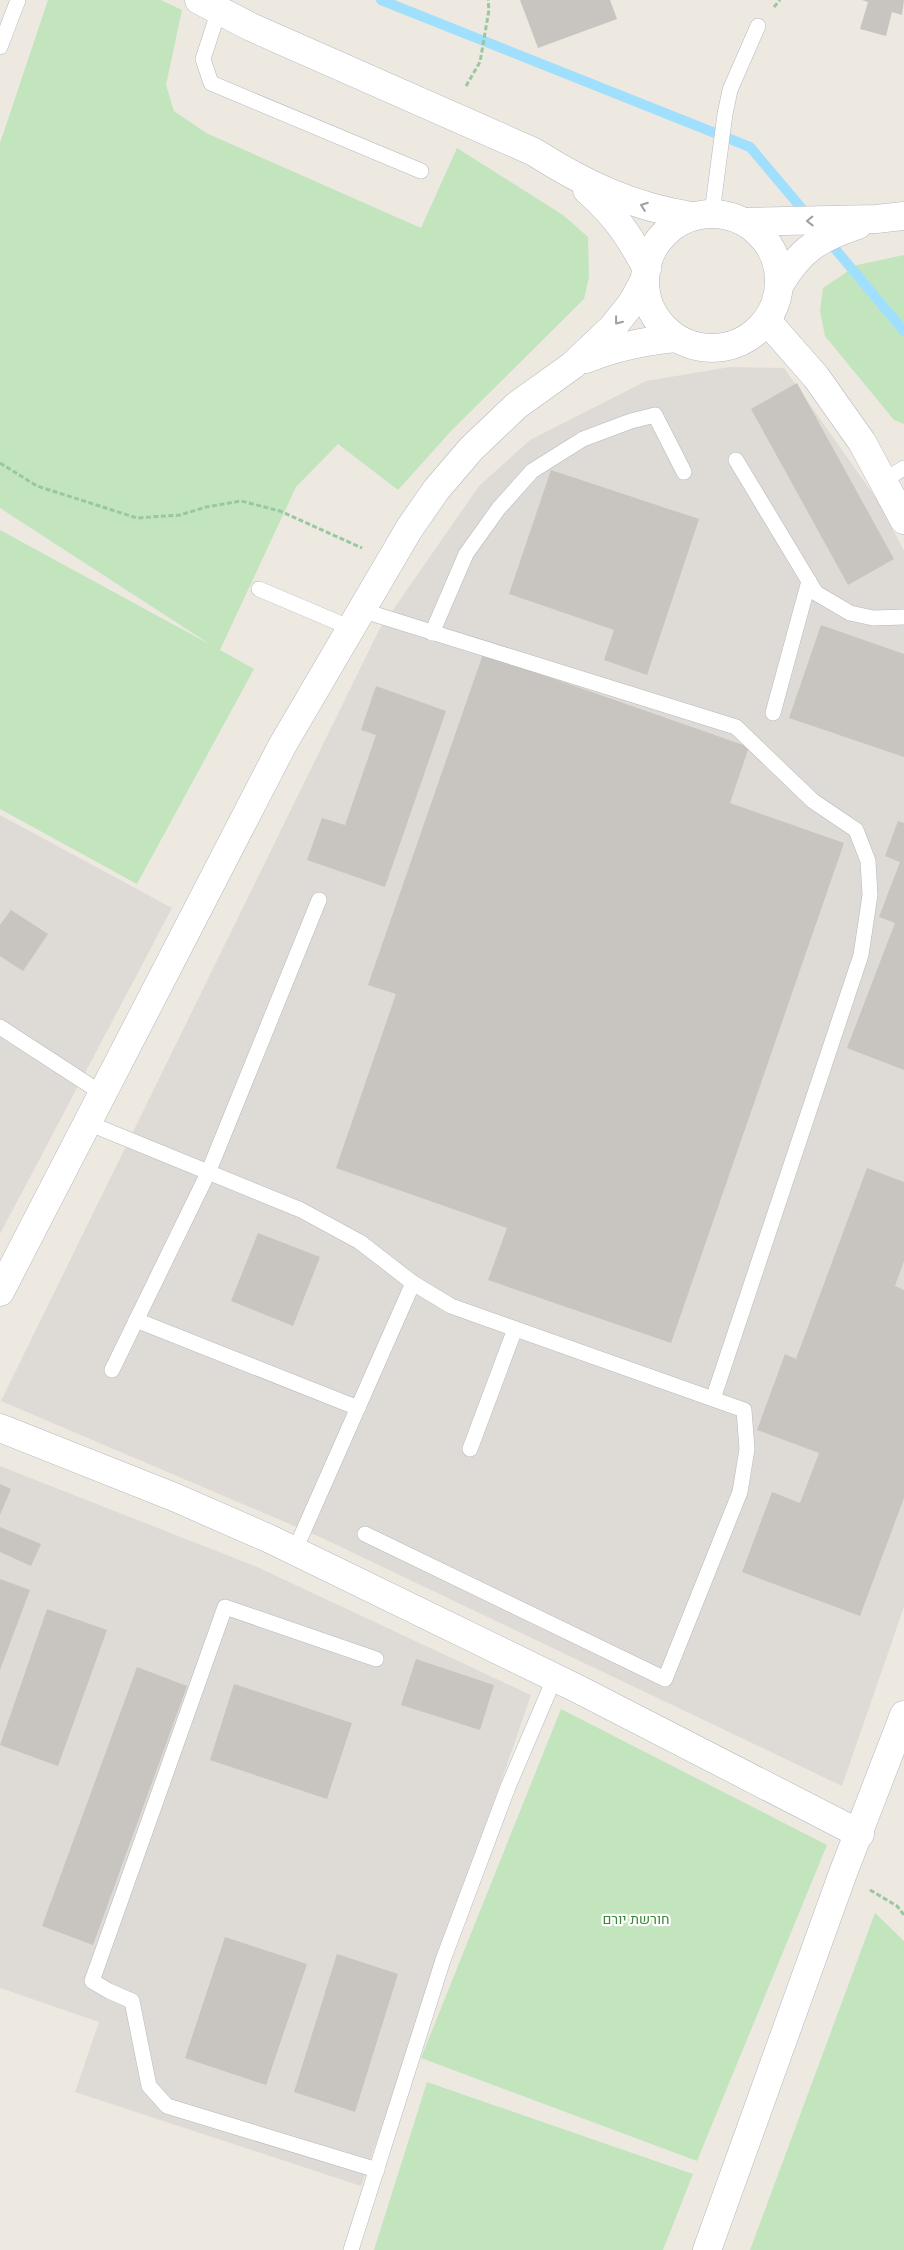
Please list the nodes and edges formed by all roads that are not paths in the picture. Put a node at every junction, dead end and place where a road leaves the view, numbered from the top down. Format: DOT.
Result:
graph roads {
  1 [pos="18,0"];
  2 [pos="209,5"];
  3 [pos="758,26"];
  4 [pos="0,46"];
  5 [pos="421,170"];
  6 [pos="573,177"];
  7 [pos="702,214"];
  8 [pos="904,216"];
  9 [pos="876,219"];
  10 [pos="745,222"];
  11 [pos="646,275"];
  12 [pos="780,284"];
  13 [pos="767,321"];
  14 [pos="676,338"];
  15 [pos="573,365"];
  16 [pos="736,460"];
  17 [pos="684,472"];
  18 [pos="893,474"];
  19 [pos="904,520"];
  20 [pos="809,581"];
  21 [pos="259,589"];
  22 [pos="904,617"];
  23 [pos="356,619"];
  24 [pos="432,633"];
  25 [pos="772,713"];
  26 [pos="319,900"];
  27 [pos="0,1027"];
  28 [pos="103,1094"];
  29 [pos="88,1123"];
  30 [pos="208,1173"];
  31 [pos="413,1284"];
  32 [pos="0,1292"];
  33 [pos="136,1320"];
  34 [pos="515,1329"];
  35 [pos="112,1370"];
  36 [pos="713,1399"];
  37 [pos="358,1408"];
  38 [pos="0,1428"];
  39 [pos="470,1449"];
  40 [pos="365,1534"];
  41 [pos="295,1550"];
  42 [pos="376,1659"];
  43 [pos="555,1677"];
  44 [pos="904,1715"];
  45 [pos="860,1834"];
  46 [pos="377,2170"];
  47 [pos="351,2250"];
  48 [pos="707,2250"];
  1 -- 4 [label="lane"];
  2 -- 5 [label="lane"];
  2 -- 6 [label="street"];
  3 -- 7 [label="lane"];
  7 -- 6 [label="street, one-way"];
  6 -- 11 [label="street"];
  7 -- 10 [label="street"];
  7 -- 11 [label="street"];
  8 -- 9 [label="street"];
  9 -- 10 [label="street, one-way"];
  9 -- 12 [label="street"];
  10 -- 12 [label="street"];
  11 -- 14 [label="street"];
  11 -- 15 [label="street, one-way"];
  12 -- 13 [label="street"];
  13 -- 14 [label="street"];
  13 -- 18 [label="street"];
  14 -- 15 [label="street"];
  15 -- 23 [label="street"];
  16 -- 20 [label="lane"];
  17 -- 24 [label="lane"];
  18 -- 19 [label="street"];
  20 -- 22 [label="lane"];
  20 -- 25 [label="lane"];
  21 -- 23 [label="lane"];
  23 -- 24 [label="lane"];
  23 -- 28 [label="street"];
  24 -- 36 [label="lane"];
  26 -- 30 [label="lane"];
  27 -- 28 [label="lane"];
  28 -- 29 [label="street"];
  29 -- 30 [label="lane"];
  29 -- 32 [label="street"];
  30 -- 31 [label="lane"];
  30 -- 33 [label="lane"];
  31 -- 34 [label="lane"];
  31 -- 37 [label="lane"];
  33 -- 35 [label="lane"];
  33 -- 37 [label="lane"];
  34 -- 36 [label="lane"];
  34 -- 39 [label="lane"];
  36 -- 40 [label="lane"];
  37 -- 41 [label="lane"];
  38 -- 41 [label="street"];
  41 -- 43 [label="street"];
  42 -- 46 [label="lane"];
  43 -- 45 [label="street"];
  43 -- 46 [label="lane"];
  44 -- 45 [label="street"];
  45 -- 48 [label="street"];
  46 -- 47 [label="lane"];
}
